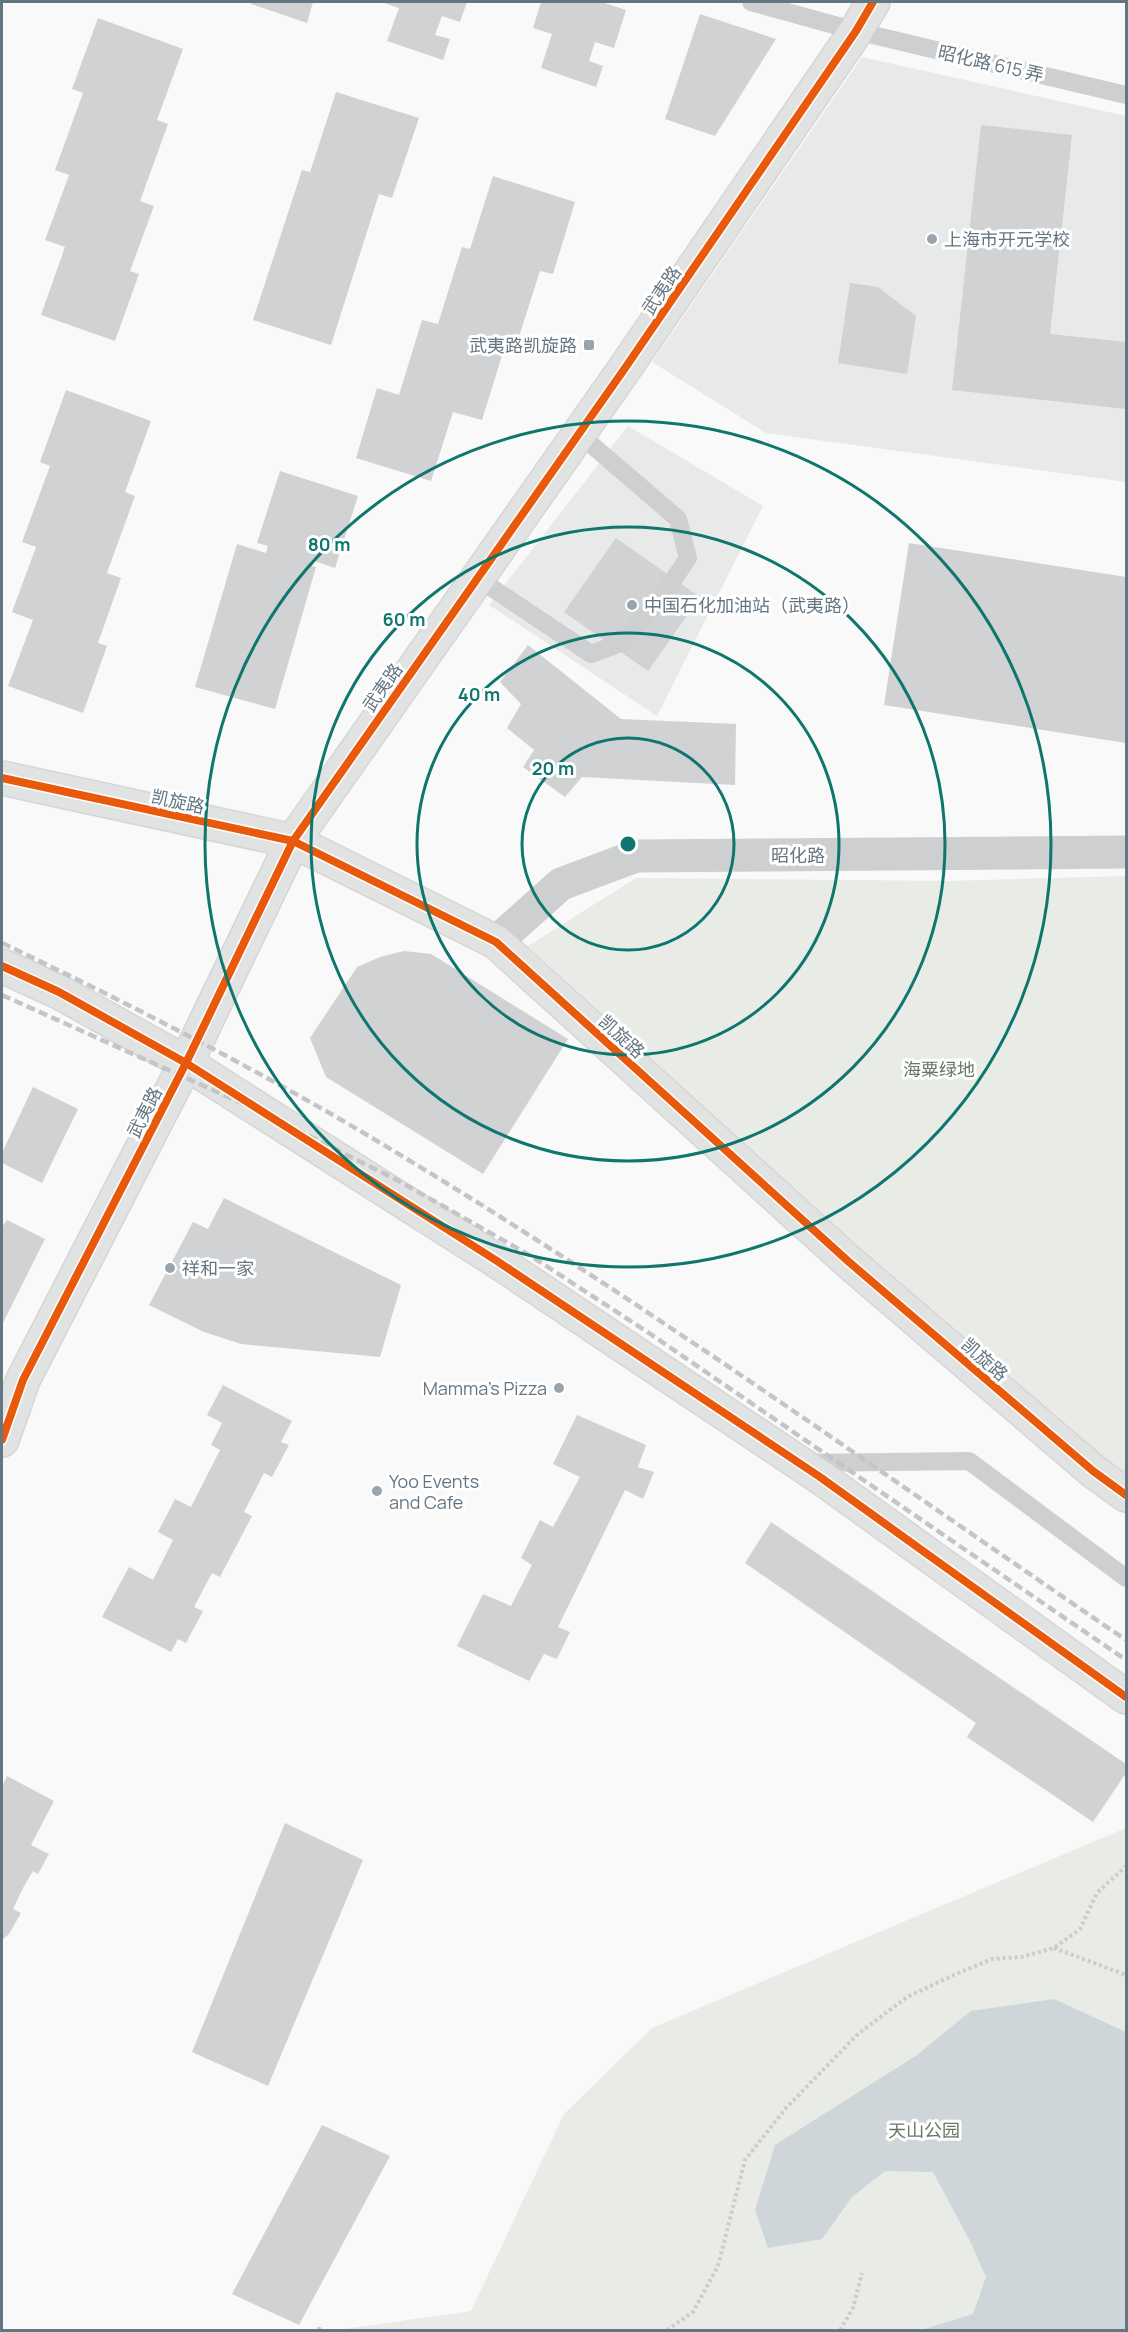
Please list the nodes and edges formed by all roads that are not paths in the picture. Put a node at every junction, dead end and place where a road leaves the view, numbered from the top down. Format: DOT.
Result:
graph roads {
  1 [pos="750,2"];
  2 [pos="873,2"];
  3 [pos="856,31"];
  4 [pos="1126,95"];
  5 [pos="578,433"];
  6 [pos="477,578"];
  7 [pos="2,778"];
  8 [pos="293,842"];
  9 [pos="1126,852"];
  10 [pos="496,942"];
  11 [pos="2,966"];
  12 [pos="186,1063"];
  13 [pos="2,1440"];
  14 [pos="800,1463"];
  15 [pos="1126,1495"];
  16 [pos="1126,1578"];
  17 [pos="1126,1697"];
  1 -- 3 [label="lane, 昭化路 615 弄"];
  2 -- 3 [label="street, 武夷路"];
  3 -- 4 [label="lane, 昭化路 615 弄"];
  3 -- 5 [label="street, 武夷路"];
  5 -- 6 [label="street, 武夷路"];
  5 -- 6 [label="lane"];
  6 -- 8 [label="street, 武夷路"];
  7 -- 8 [label="street, 凯旋路"];
  8 -- 10 [label="street, 凯旋路"];
  8 -- 12 [label="street, 武夷路"];
  9 -- 10 [label="street, 昭化路"];
  10 -- 15 [label="street, 凯旋路"];
  11 -- 12 [label="street"];
  12 -- 13 [label="street, 武夷路"];
  12 -- 14 [label="street"];
  14 -- 16 [label="lane"];
  14 -- 17 [label="street"];
}
